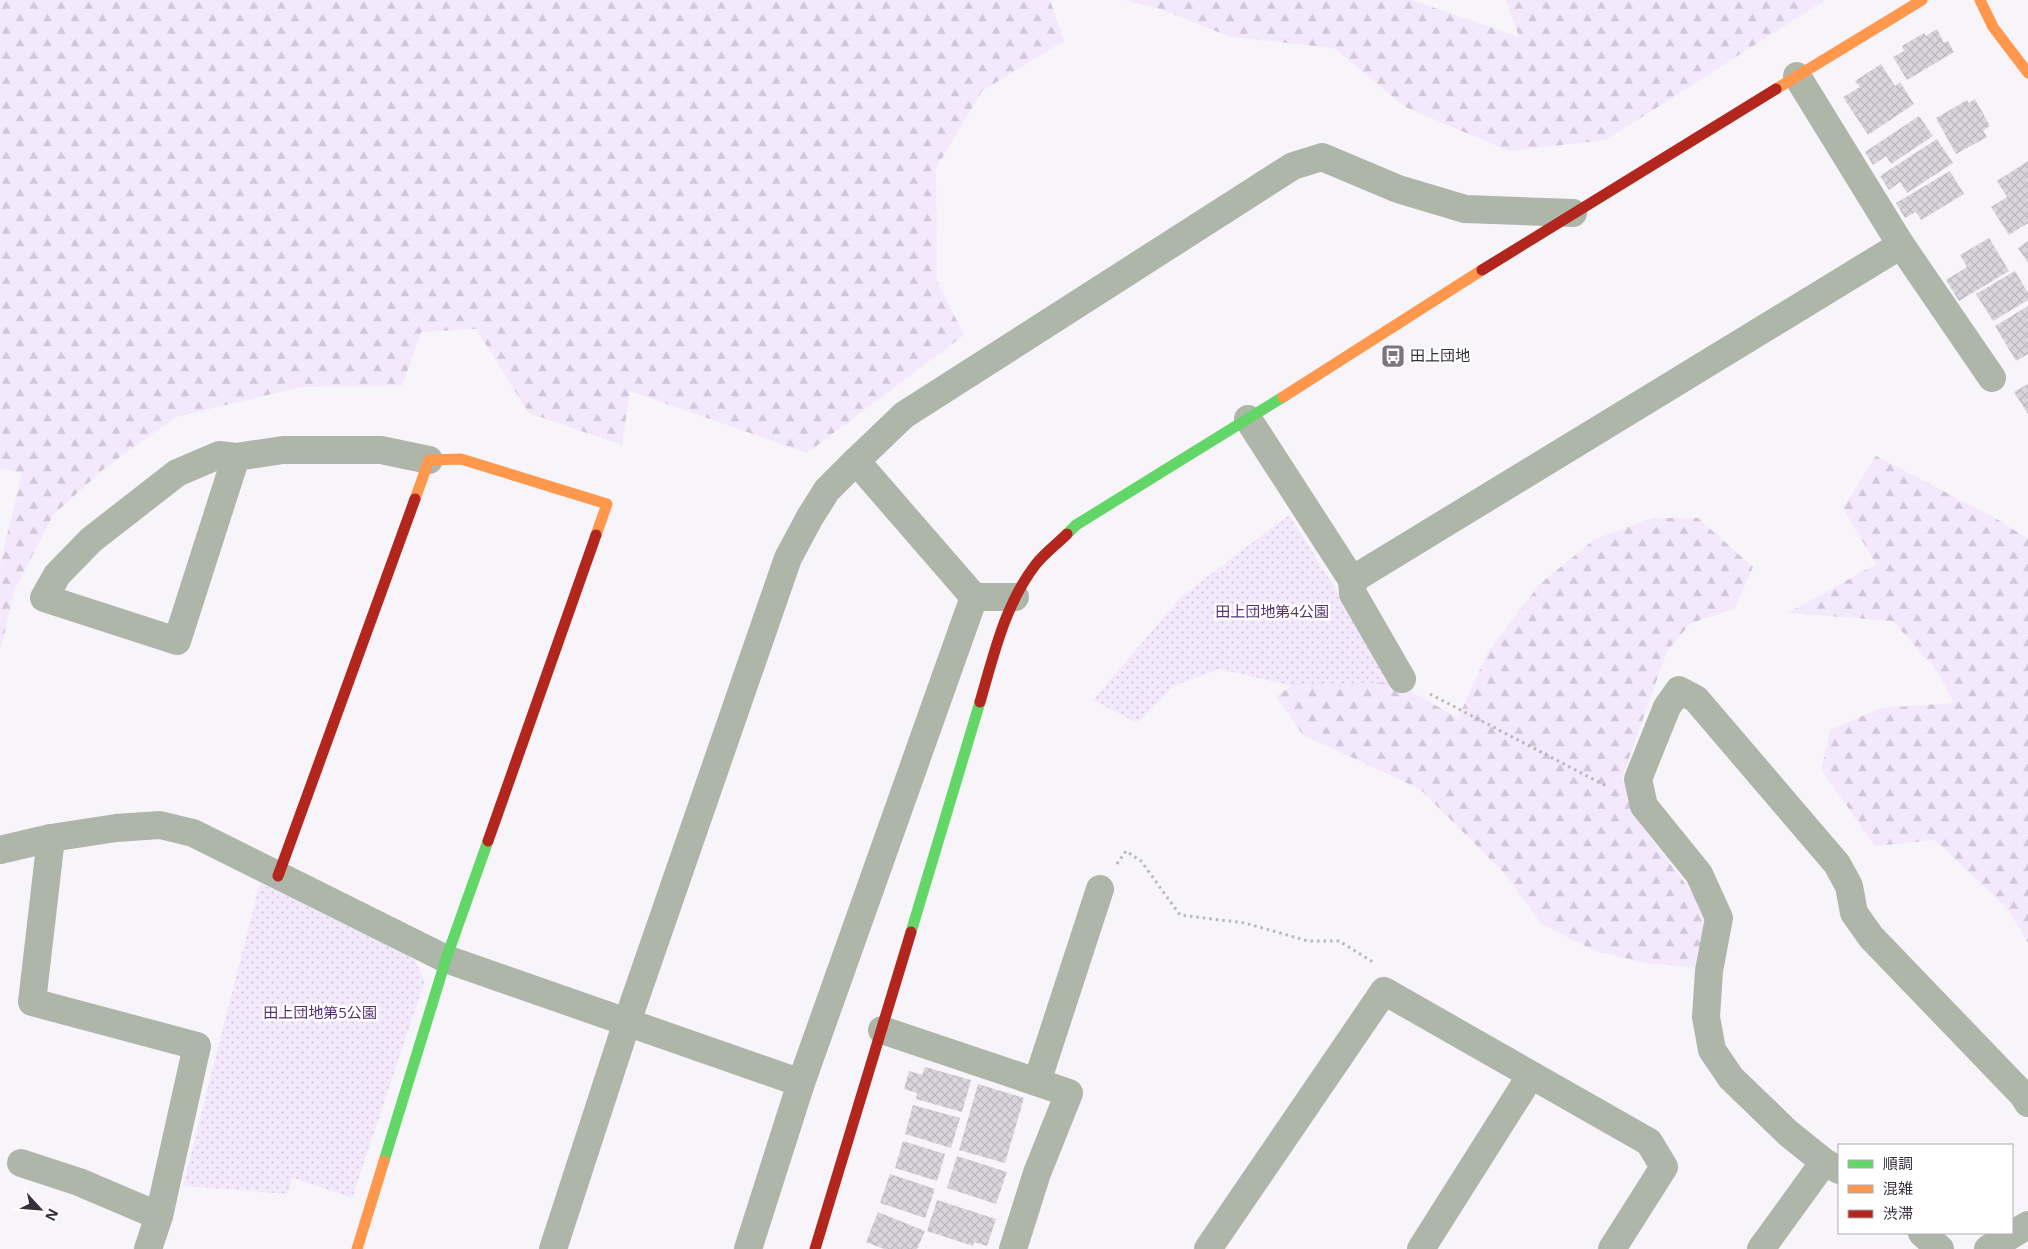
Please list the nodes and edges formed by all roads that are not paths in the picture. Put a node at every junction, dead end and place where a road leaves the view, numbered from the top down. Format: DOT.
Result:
graph roads {
  1 [pos="1922,0"];
  2 [pos="1980,0"];
  3 [pos="2028,72"];
  4 [pos="1797,76"];
  5 [pos="1573,214"];
  6 [pos="1900,245"];
  7 [pos="1992,378"];
  8 [pos="1248,419"];
  9 [pos="236,458"];
  10 [pos="429,460"];
  11 [pos="856,461"];
  12 [pos="1352,580"];
  13 [pos="974,597"];
  14 [pos="1015,597"];
  15 [pos="1402,680"];
  16 [pos="51,838"];
  17 [pos="0,850"];
  18 [pos="278,876"];
  19 [pos="1100,889"];
  20 [pos="446,959"];
  21 [pos="627,1022"];
  22 [pos="882,1030"];
  23 [pos="1531,1075"];
  24 [pos="1037,1082"];
  25 [pos="801,1083"];
  26 [pos="2028,1103"];
  27 [pos="20,1162"];
  28 [pos="1832,1166"];
  29 [pos="159,1216"];
  30 [pos="2028,1225"];
  31 [pos="1923,1234"];
  32 [pos="148,1249"];
  33 [pos="357,1249"];
  34 [pos="553,1249"];
  35 [pos="748,1249"];
  36 [pos="815,1249"];
  37 [pos="1013,1249"];
  38 [pos="1208,1249"];
  39 [pos="1421,1249"];
  40 [pos="1612,1249"];
  41 [pos="1761,1249"];
  42 [pos="1940,1249"];
  43 [pos="1988,1249"];
  1 -- 4 [label="street"];
  2 -- 3 [label="street"];
  4 -- 5 [label="street"];
  4 -- 6 [label="street"];
  5 -- 8 [label="street"];
  5 -- 11 [label="street"];
  6 -- 7 [label="street"];
  6 -- 12 [label="street"];
  8 -- 12 [label="street"];
  8 -- 14 [label="street"];
  9 -- 9 [label="street"];
  9 -- 10 [label="street"];
  10 -- 18 [label="street"];
  10 -- 20 [label="street"];
  11 -- 13 [label="street"];
  11 -- 21 [label="street"];
  12 -- 15 [label="street"];
  13 -- 14 [label="street"];
  13 -- 25 [label="street"];
  14 -- 22 [label="street"];
  16 -- 17 [label="street"];
  16 -- 18 [label="street"];
  16 -- 29 [label="street"];
  18 -- 20 [label="street"];
  19 -- 24 [label="street"];
  20 -- 21 [label="street"];
  20 -- 33 [label="street"];
  21 -- 25 [label="street"];
  21 -- 34 [label="street"];
  22 -- 24 [label="street"];
  22 -- 36 [label="street"];
  23 -- 38 [label="street"];
  23 -- 39 [label="street"];
  23 -- 40 [label="street"];
  24 -- 37 [label="street"];
  25 -- 35 [label="street"];
  26 -- 28 [label="street"];
  27 -- 29 [label="street"];
  28 -- 41 [label="street"];
  29 -- 32 [label="street"];
  30 -- 43 [label="street"];
  31 -- 42 [label="street"];
}
